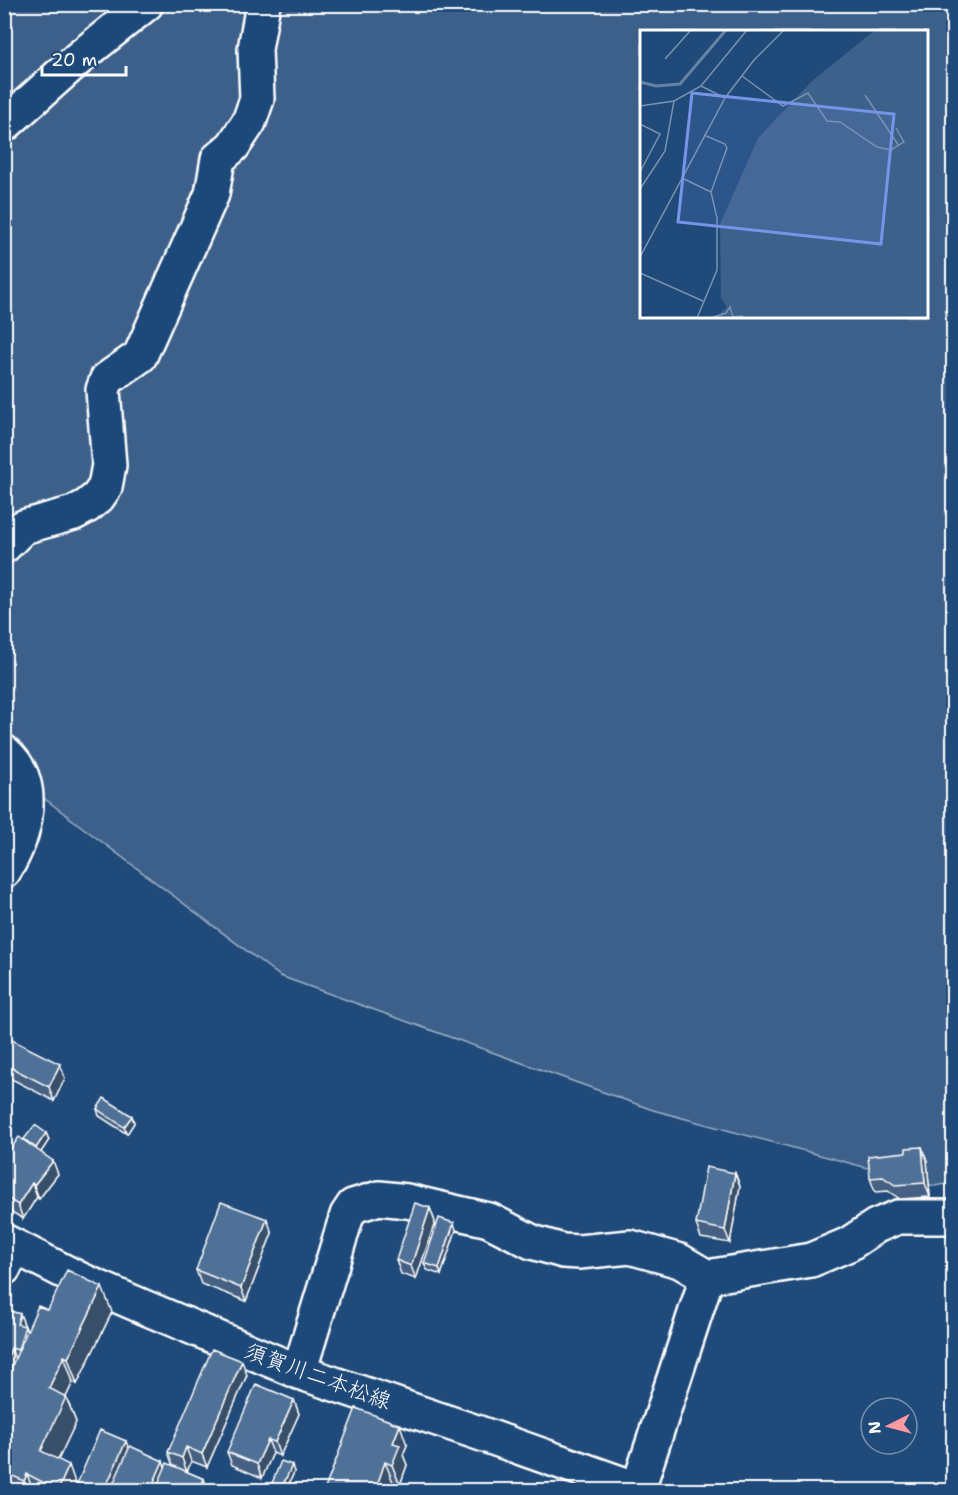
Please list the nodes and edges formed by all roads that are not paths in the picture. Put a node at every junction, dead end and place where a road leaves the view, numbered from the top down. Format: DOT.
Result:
graph roads {
  1 [pos="146,4"];
  2 [pos="263,4"];
  3 [pos="4,124"];
  4 [pos="4,546"];
  5 [pos="4,752"];
  6 [pos="4,871"];
  7 [pos="954,1217"];
  8 [pos="8,1252"];
  9 [pos="707,1277"];
  10 [pos="299,1372"];
  11 [pos="639,1490"];
  1 -- 3 [label="street"];
  2 -- 4 [label="street"];
  5 -- 6 [label="street"];
  7 -- 9 [label="street"];
  8 -- 10 [label="street, 須賀川二本松線"];
  9 -- 10 [label="street"];
  9 -- 11 [label="street"];
  10 -- 11 [label="street, 須賀川二本松線"];
}
